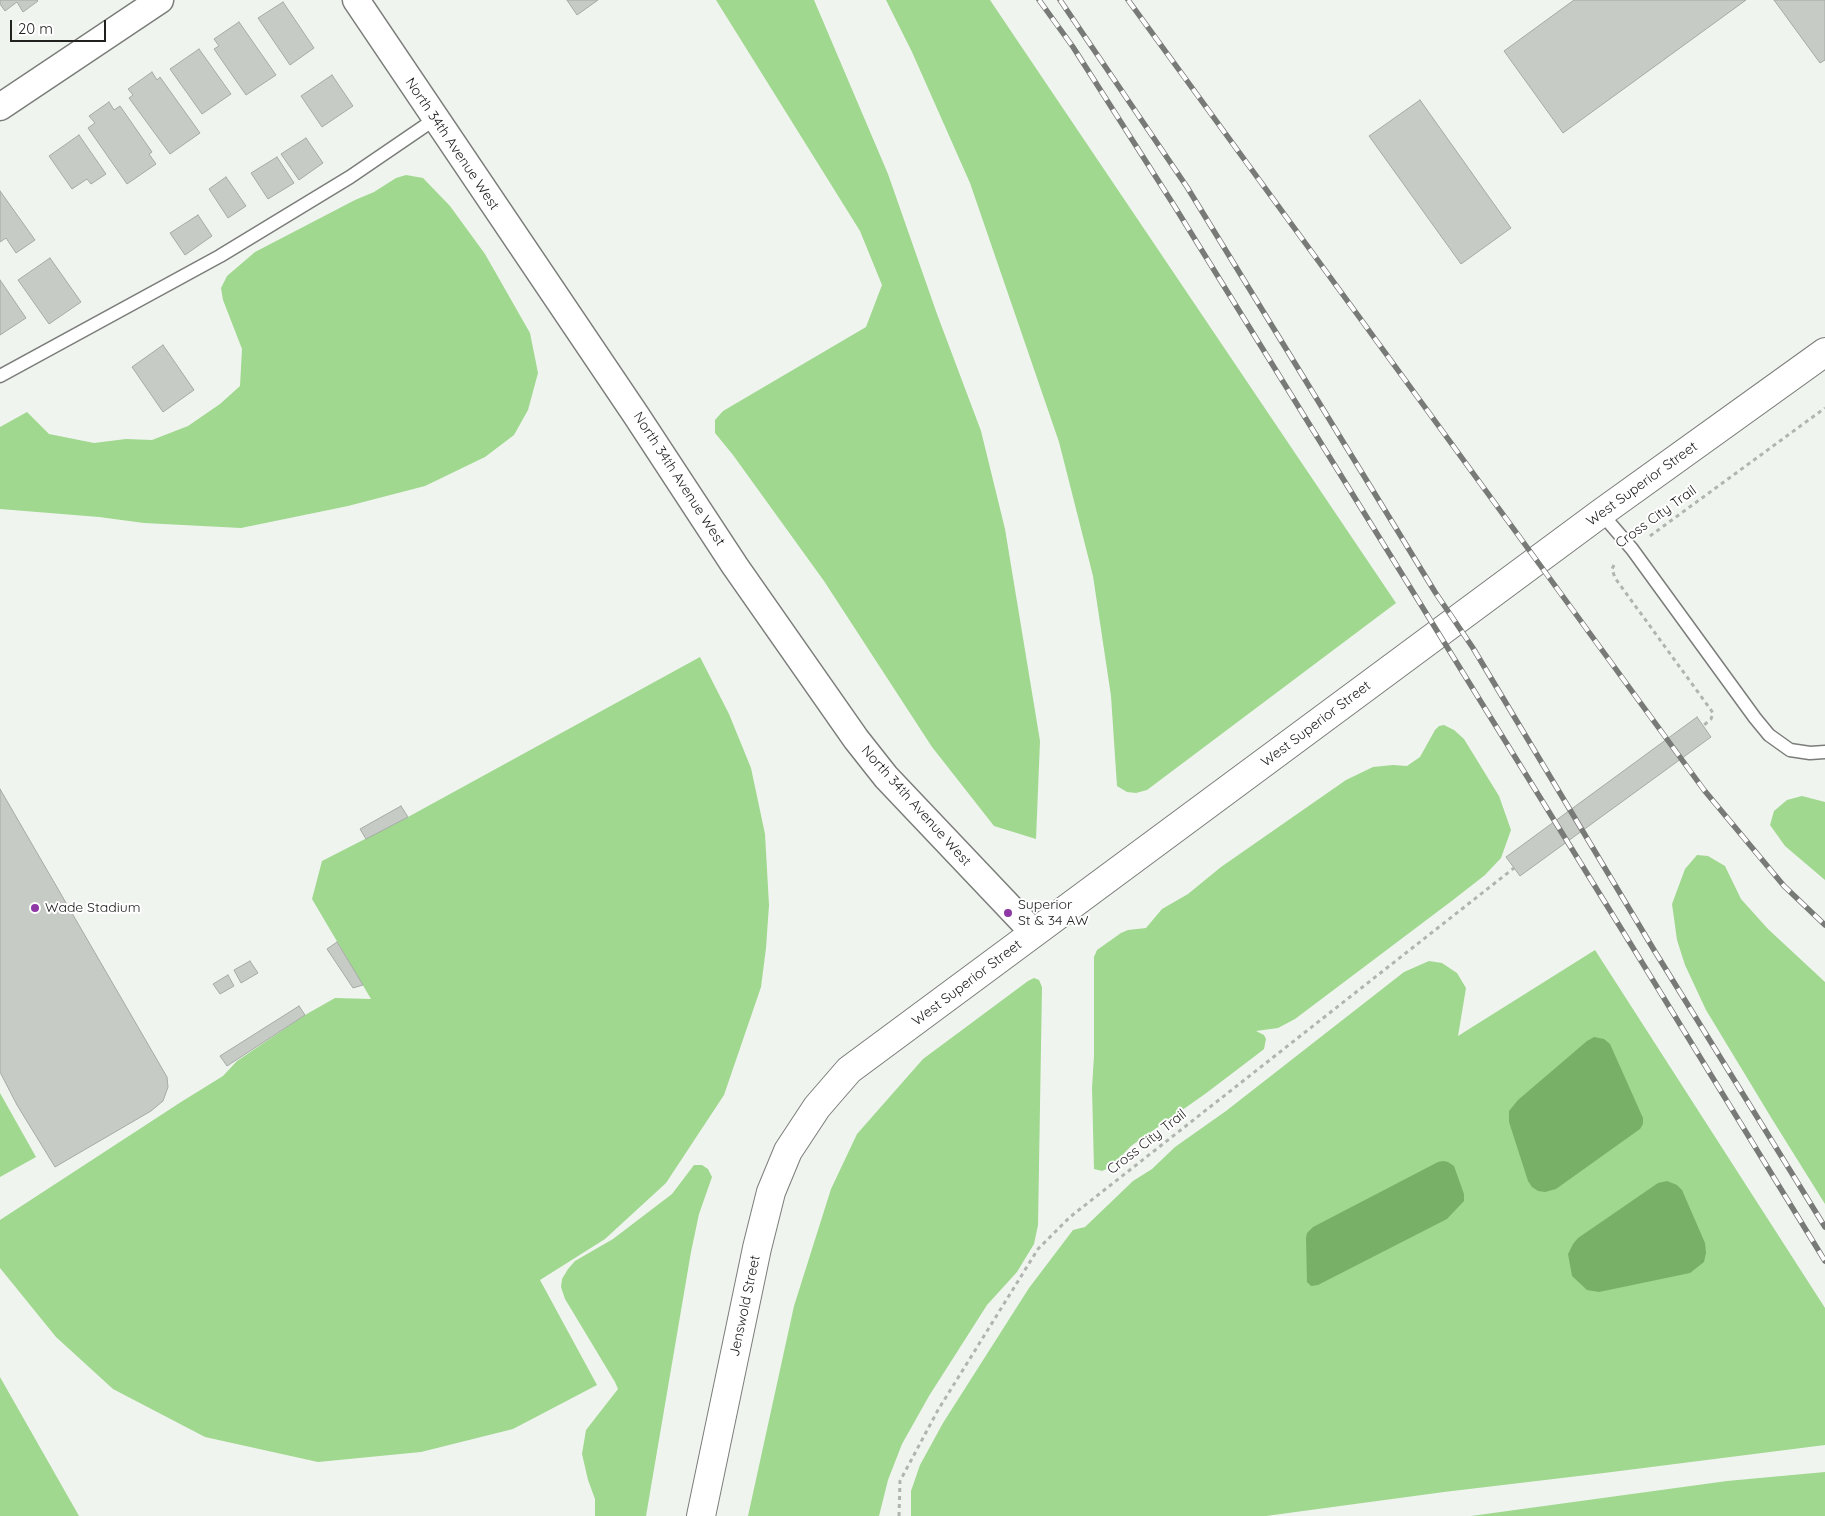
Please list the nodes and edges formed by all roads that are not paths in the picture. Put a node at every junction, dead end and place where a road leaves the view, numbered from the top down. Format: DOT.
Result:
graph roads {
  1 [pos="160,0"];
  2 [pos="356,0"];
  3 [pos="0,107"];
  4 [pos="435,120"];
  5 [pos="1825,352"];
  6 [pos="0,376"];
  7 [pos="1601,512"];
  8 [pos="1825,752"];
  9 [pos="1034,933"];
  10 [pos="817,1107"];
  11 [pos="701,1516"];
  1 -- 3 [label="street"];
  2 -- 4 [label="street, North 34th Avenue West"];
  4 -- 6 [label="lane"];
  4 -- 9 [label="street, North 34th Avenue West"];
  5 -- 7 [label="street, West Superior Street"];
  7 -- 8 [label="lane"];
  7 -- 9 [label="street, West Superior Street"];
  9 -- 10 [label="street, West Superior Street"];
  10 -- 11 [label="street, Jenswold Street"];
}
